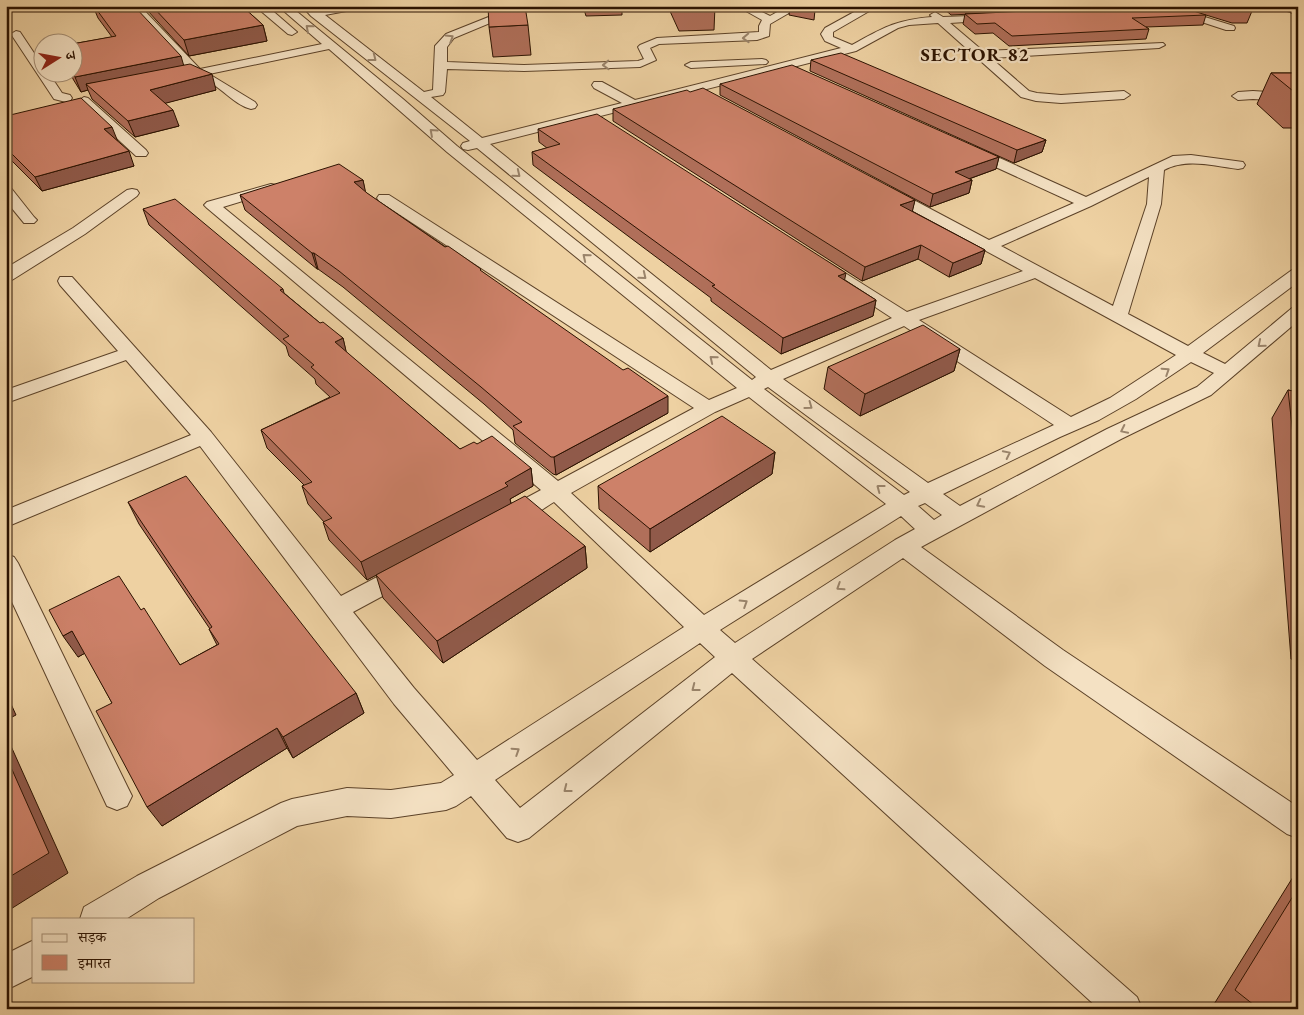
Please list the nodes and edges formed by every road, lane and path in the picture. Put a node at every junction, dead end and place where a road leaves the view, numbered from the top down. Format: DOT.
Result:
graph roads {
  1 [pos="260,6"];
  2 [pos="283,6"];
  3 [pos="357,6"];
  4 [pos="526,6"];
  5 [pos="742,6"];
  6 [pos="796,6"];
  7 [pos="873,6"];
  8 [pos="925,6"];
  9 [pos="1179,6"];
  10 [pos="1279,6"];
  11 [pos="1158,8"];
  12 [pos="138,9"];
  13 [pos="311,10"];
  14 [pos="1298,12"];
  15 [pos="1010,16"];
  16 [pos="770,20"];
  17 [pos="940,20"];
  18 [pos="1230,28"];
  19 [pos="16,34"];
  20 [pos="329,46"];
  21 [pos="1159,46"];
  22 [pos="314,49"];
  23 [pos="852,49"];
  24 [pos="980,55"];
  25 [pos="691,65"];
  26 [pos="785,66"];
  27 [pos="441,67"];
  28 [pos="197,73"];
  29 [pos="803,74"];
  30 [pos="164,80"];
  31 [pos="598,85"];
  32 [pos="696,89"];
  33 [pos="1124,95"];
  34 [pos="422,96"];
  35 [pos="1238,96"];
  36 [pos="85,98"];
  37 [pos="1298,98"];
  38 [pos="713,99"];
  39 [pos="250,105"];
  40 [pos="634,105"];
  41 [pos="53,108"];
  42 [pos="591,115"];
  43 [pos="608,126"];
  44 [pos="479,144"];
  45 [pos="962,147"];
  46 [pos="452,149"];
  47 [pos="141,153"];
  48 [pos="1238,165"];
  49 [pos="1157,169"];
  50 [pos="287,183"];
  51 [pos="876,186"];
  52 [pos="6,191"];
  53 [pos="132,193"];
  54 [pos="384,198"];
  55 [pos="1086,203"];
  56 [pos="29,220"];
  57 [pos="988,246"];
  58 [pos="806,255"];
  59 [pos="1036,272"];
  60 [pos="1298,274"];
  61 [pos="6,276"];
  62 [pos="66,282"];
  63 [pos="1298,312"];
  64 [pos="1118,316"];
  65 [pos="905,319"];
  66 [pos="129,353"];
  67 [pos="1191,355"];
  68 [pos="1227,372"];
  69 [pos="769,378"];
  70 [pos="751,389"];
  71 [pos="6,397"];
  72 [pos="708,408"];
  73 [pos="1070,426"];
  74 [pos="204,437"];
  75 [pos="557,492"];
  76 [pos="928,493"];
  77 [pos="902,505"];
  78 [pos="958,516"];
  79 [pos="6,519"];
  80 [pos="487,530"];
  81 [pos="931,530"];
  82 [pos="903,546"];
  83 [pos="425,562"];
  84 [pos="6,563"];
  85 [pos="337,609"];
  86 [pos="702,629"];
  87 [pos="733,658"];
  88 [pos="475,778"];
  89 [pos="117,796"];
  90 [pos="1298,824"];
  91 [pos="98,918"];
  92 [pos="32,958"];
  93 [pos="6,973"];
  94 [pos="1125,1009"];
  1 -- 22 [label="street"];
  20 -- 2 [label="street, one-way"];
  3 -- 13 [label="street"];
  27 -- 4 [label="street, one-way"];
  5 -- 16 [label="street"];
  6 -- 16 [label="street"];
  7 -- 23 [label="street"];
  8 -- 17 [label="street"];
  9 -- 11 [label="street"];
  10 -- 14 [label="street"];
  11 -- 18 [label="street"];
  12 -- 28 [label="street"];
  13 -- 34 [label="street, one-way"];
  15 -- 17 [label="street"];
  16 -- 27 [label="street, one-way"];
  17 -- 23 [label="street"];
  17 -- 24 [label="street"];
  19 -- 36 [label="street"];
  20 -- 22 [label="street"];
  46 -- 20 [label="street, one-way"];
  21 -- 24 [label="street"];
  22 -- 28 [label="street"];
  23 -- 26 [label="street"];
  24 -- 33 [label="street"];
  25 -- 26 [label="street"];
  26 -- 29 [label="street"];
  26 -- 32 [label="street"];
  27 -- 34 [label="street"];
  28 -- 30 [label="street"];
  28 -- 39 [label="street"];
  31 -- 40 [label="street"];
  32 -- 38 [label="street"];
  32 -- 40 [label="street"];
  34 -- 44 [label="street"];
  35 -- 37 [label="street"];
  36 -- 41 [label="street"];
  36 -- 47 [label="street"];
  40 -- 42 [label="street"];
  42 -- 43 [label="street"];
  42 -- 44 [label="street"];
  44 -- 46 [label="street"];
  44 -- 69 [label="street, one-way"];
  45 -- 55 [label="street"];
  70 -- 46 [label="street, one-way"];
  48 -- 49 [label="street"];
  49 -- 55 [label="street"];
  49 -- 64 [label="street"];
  50 -- 75 [label="street"];
  51 -- 57 [label="street"];
  52 -- 56 [label="street"];
  53 -- 61 [label="street"];
  54 -- 72 [label="street"];
  55 -- 57 [label="street"];
  57 -- 59 [label="street"];
  58 -- 65 [label="street"];
  59 -- 64 [label="street"];
  59 -- 65 [label="street"];
  60 -- 67 [label="street"];
  62 -- 66 [label="street"];
  63 -- 68 [label="street, one-way"];
  64 -- 67 [label="street"];
  65 -- 69 [label="street"];
  65 -- 73 [label="street"];
  66 -- 71 [label="street"];
  66 -- 74 [label="street"];
  67 -- 68 [label="street"];
  73 -- 67 [label="street, one-way"];
  68 -- 78 [label="street, one-way"];
  69 -- 70 [label="street"];
  69 -- 76 [label="street, one-way"];
  70 -- 72 [label="street"];
  77 -- 70 [label="street, one-way"];
  72 -- 75 [label="street"];
  76 -- 73 [label="street, one-way"];
  74 -- 79 [label="street"];
  74 -- 85 [label="street"];
  75 -- 80 [label="street"];
  75 -- 86 [label="street"];
  76 -- 77 [label="street"];
  76 -- 78 [label="street"];
  77 -- 81 [label="street"];
  86 -- 77 [label="street, one-way"];
  78 -- 81 [label="street"];
  81 -- 82 [label="street"];
  82 -- 87 [label="street, one-way"];
  82 -- 90 [label="street"];
  83 -- 85 [label="street"];
  84 -- 89 [label="street"];
  85 -- 88 [label="street"];
  86 -- 87 [label="street"];
  88 -- 86 [label="street, one-way"];
  87 -- 88 [label="street, one-way"];
  87 -- 94 [label="street"];
  88 -- 91 [label="street"];
  92 -- 93 [label="street"];
}
